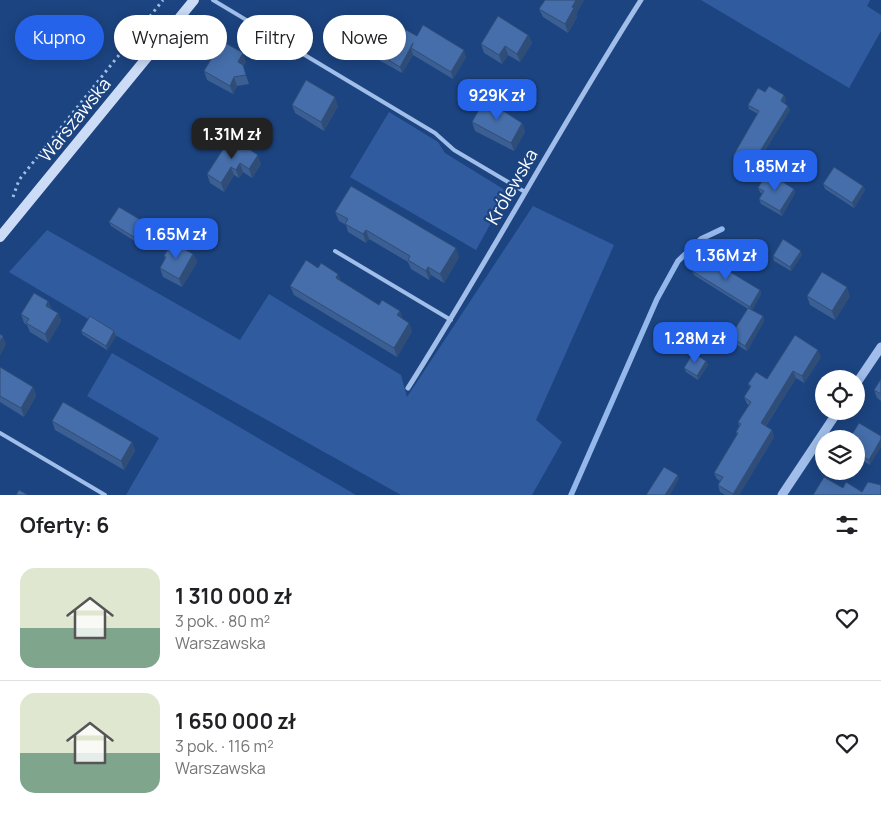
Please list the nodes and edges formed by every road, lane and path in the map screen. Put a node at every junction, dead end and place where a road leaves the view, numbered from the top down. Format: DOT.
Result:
graph roads {
  1 [pos="163,0"];
  2 [pos="194,0"];
  3 [pos="213,0"];
  4 [pos="641,0"];
  5 [pos="525,192"];
  6 [pos="10,201"];
  7 [pos="0,238"];
  8 [pos="334,251"];
  9 [pos="451,320"];
  10 [pos="881,347"];
  11 [pos="865,371"];
  12 [pos="408,388"];
  13 [pos="832,420"];
  14 [pos="0,433"];
  15 [pos="105,495"];
  16 [pos="782,495"];
  1 -- 6 [label="path"];
  2 -- 7 [label="main road, Warszawska"];
  3 -- 5 [label="lane"];
  4 -- 5 [label="street, Królewska"];
  5 -- 9 [label="street, Królewska"];
  8 -- 9 [label="lane"];
  9 -- 12 [label="street, Królewska"];
  10 -- 11 [label="street"];
  13 -- 16 [label="street"];
  14 -- 15 [label="lane"];
}
